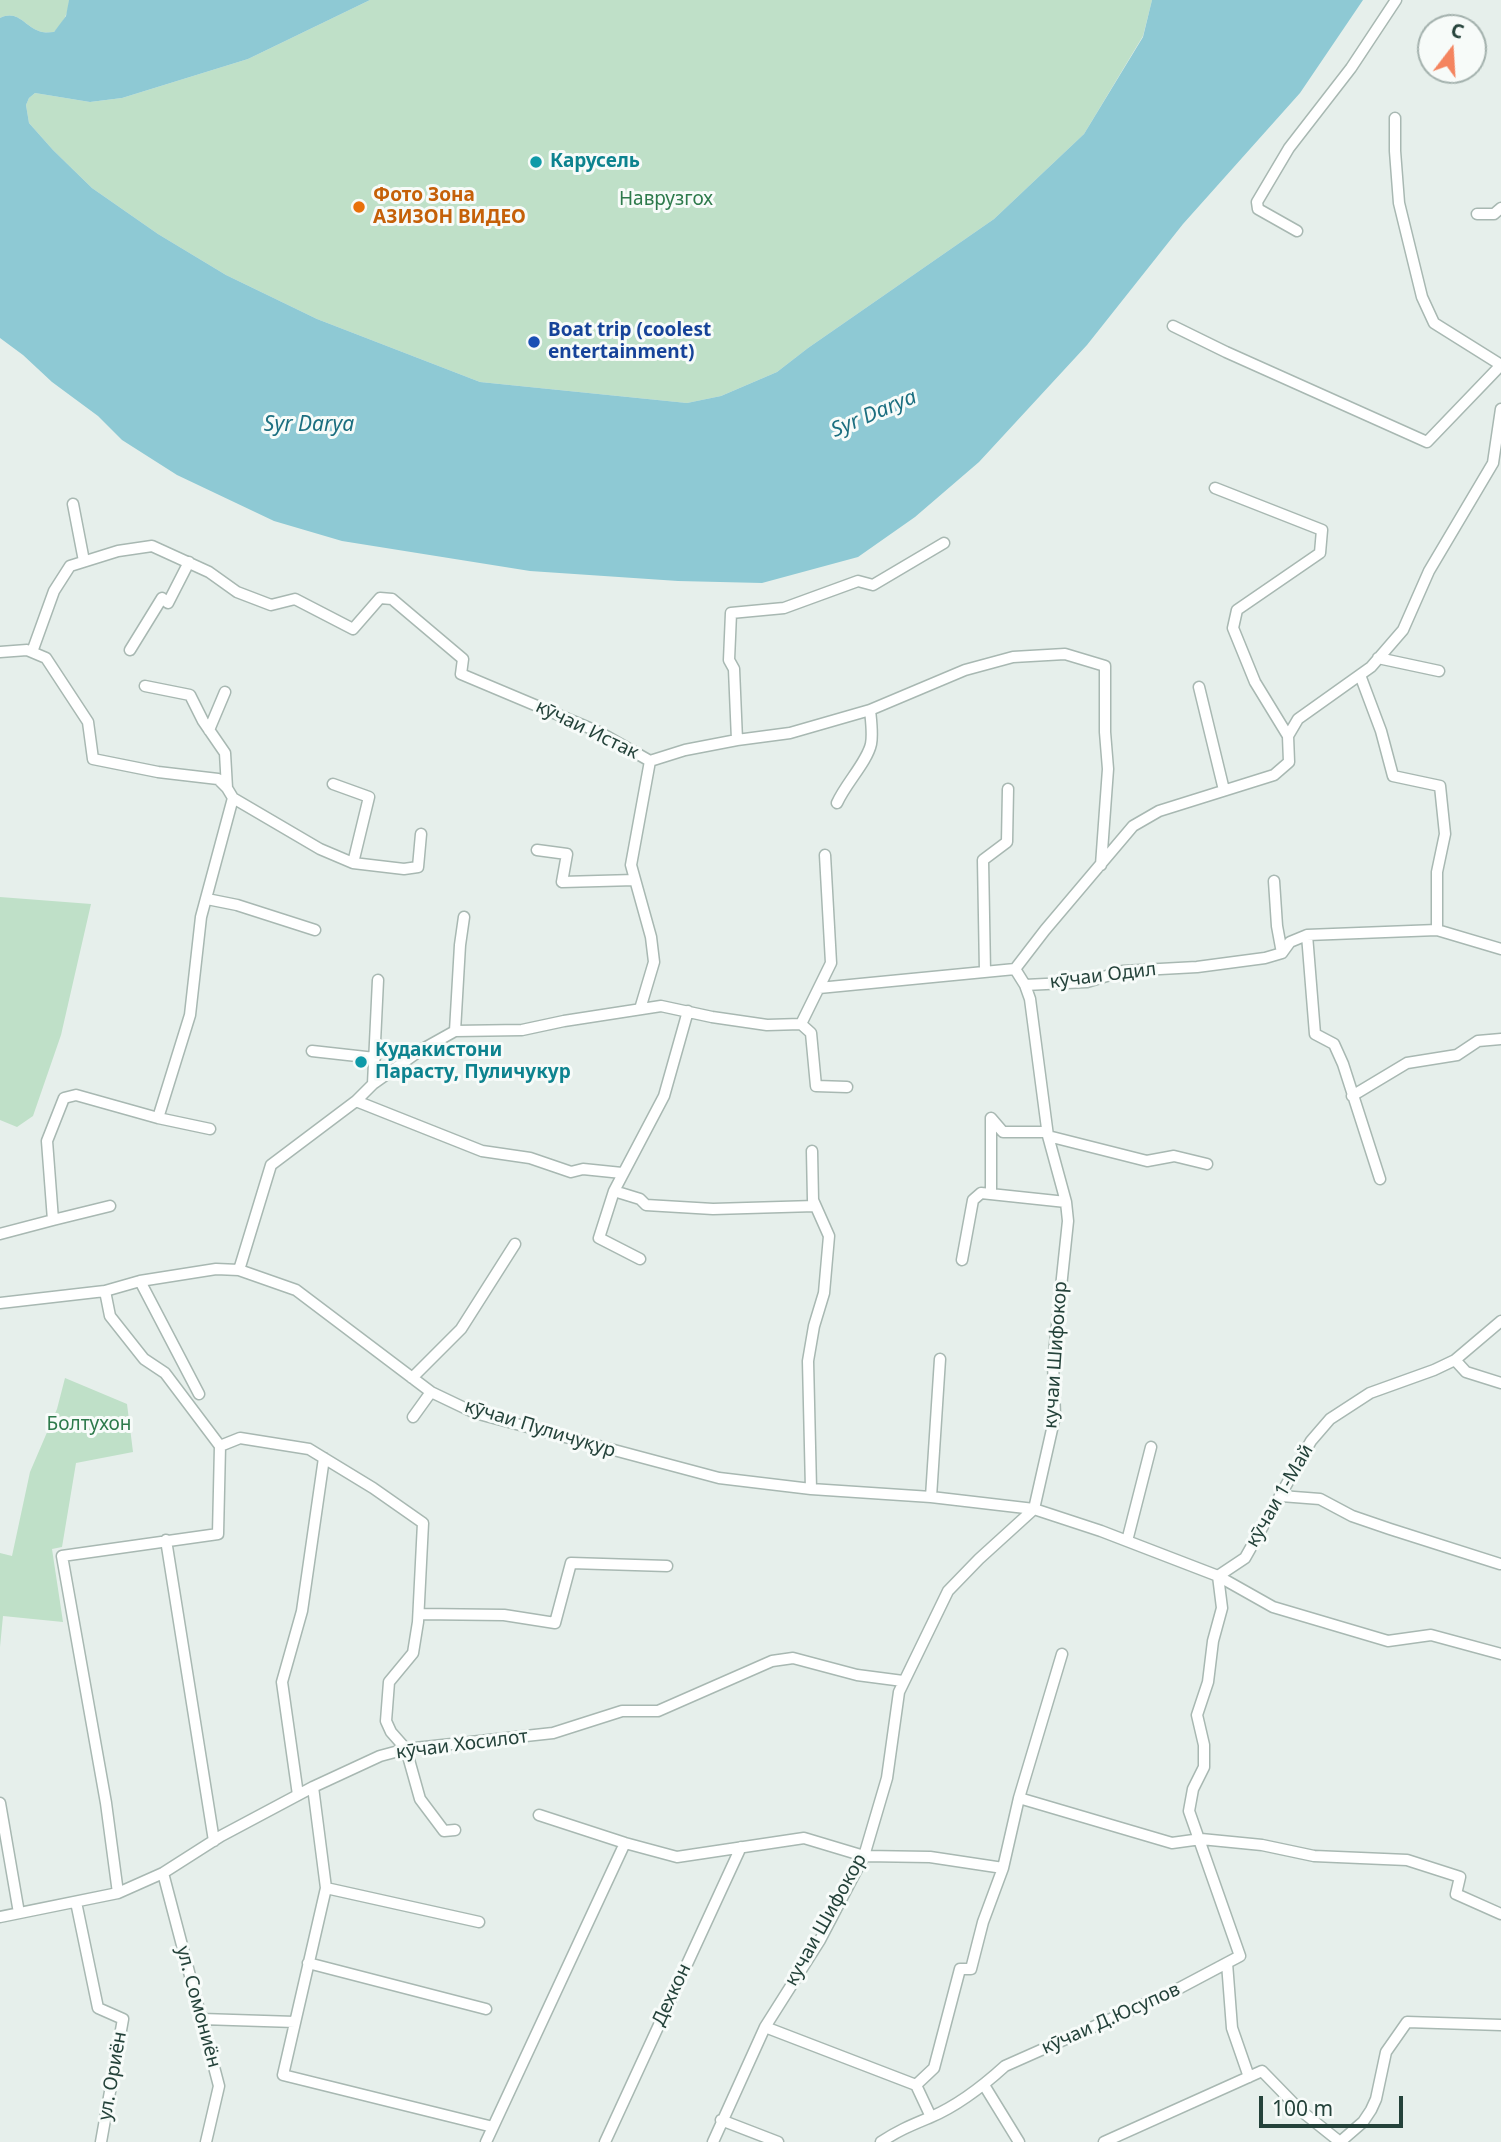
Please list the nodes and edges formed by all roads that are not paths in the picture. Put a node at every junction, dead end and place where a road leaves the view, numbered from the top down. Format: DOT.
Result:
graph roads {
  1 [pos="1396,0"];
  2 [pos="1395,118"];
  3 [pos="1501,208"];
  4 [pos="1477,214"];
  5 [pos="1297,231"];
  6 [pos="1173,326"];
  7 [pos="1501,409"];
  8 [pos="1498,442"];
  9 [pos="1215,488"];
  10 [pos="73,505"];
  11 [pos="944,543"];
  12 [pos="85,561"];
  13 [pos="189,562"];
  14 [pos="130,650"];
  15 [pos="0,652"];
  16 [pos="32,652"];
  17 [pos="1378,658"];
  18 [pos="1439,671"];
  19 [pos="1360,675"];
  20 [pos="145,686"];
  21 [pos="1199,687"];
  22 [pos="225,692"];
  23 [pos="870,710"];
  24 [pos="209,730"];
  25 [pos="1288,736"];
  26 [pos="737,740"];
  27 [pos="650,761"];
  28 [pos="333,785"];
  29 [pos="227,788"];
  30 [pos="1008,789"];
  31 [pos="1224,790"];
  32 [pos="233,799"];
  33 [pos="837,803"];
  34 [pos="421,834"];
  35 [pos="537,850"];
  36 [pos="825,855"];
  37 [pos="353,863"];
  38 [pos="1101,865"];
  39 [pos="635,880"];
  40 [pos="1274,881"];
  41 [pos="207,899"];
  42 [pos="464,917"];
  43 [pos="315,930"];
  44 [pos="1437,930"];
  45 [pos="1307,935"];
  46 [pos="1501,948"];
  47 [pos="1282,953"];
  48 [pos="1015,969"];
  49 [pos="985,972"];
  50 [pos="378,980"];
  51 [pos="1025,985"];
  52 [pos="819,988"];
  53 [pos="640,1009"];
  54 [pos="688,1012"];
  55 [pos="801,1024"];
  56 [pos="455,1031"];
  57 [pos="1501,1039"];
  58 [pos="312,1051"];
  59 [pos="375,1058"];
  60 [pos="373,1084"];
  61 [pos="847,1087"];
  62 [pos="1352,1096"];
  63 [pos="356,1101"];
  64 [pos="158,1118"];
  65 [pos="210,1129"];
  66 [pos="1047,1134"];
  67 [pos="812,1151"];
  68 [pos="1208,1164"];
  69 [pos="622,1173"];
  70 [pos="1380,1179"];
  71 [pos="614,1191"];
  72 [pos="991,1194"];
  73 [pos="1066,1202"];
  74 [pos="110,1206"];
  75 [pos="815,1206"];
  76 [pos="53,1220"];
  77 [pos="0,1234"];
  78 [pos="515,1244"];
  79 [pos="640,1259"];
  80 [pos="962,1260"];
  81 [pos="240,1270"];
  82 [pos="140,1281"];
  83 [pos="105,1291"];
  84 [pos="0,1303"];
  85 [pos="1501,1321"];
  86 [pos="940,1359"];
  87 [pos="1455,1360"];
  88 [pos="412,1378"];
  89 [pos="1501,1383"];
  90 [pos="430,1392"];
  91 [pos="199,1394"];
  92 [pos="413,1417"];
  93 [pos="220,1446"];
  94 [pos="1151,1447"];
  95 [pos="324,1458"];
  96 [pos="811,1489"];
  97 [pos="1281,1496"];
  98 [pos="931,1497"];
  99 [pos="1034,1509"];
  100 [pos="166,1540"];
  101 [pos="1127,1541"];
  102 [pos="1501,1563"];
  103 [pos="667,1566"];
  104 [pos="1218,1576"];
  105 [pos="419,1614"];
  106 [pos="1062,1654"];
  107 [pos="1501,1654"];
  108 [pos="903,1681"];
  109 [pos="406,1749"];
  110 [pos="313,1787"];
  111 [pos="298,1795"];
  112 [pos="1019,1798"];
  113 [pos="0,1803"];
  114 [pos="540,1815"];
  115 [pos="455,1830"];
  116 [pos="1201,1839"];
  117 [pos="214,1841"];
  118 [pos="625,1843"];
  119 [pos="741,1847"];
  120 [pos="864,1856"];
  121 [pos="1003,1868"];
  122 [pos="163,1873"];
  123 [pos="326,1888"];
  124 [pos="118,1893"];
  125 [pos="76,1902"];
  126 [pos="19,1913"];
  127 [pos="1501,1914"];
  128 [pos="0,1917"];
  129 [pos="479,1922"];
  130 [pos="307,1963"];
  131 [pos="1227,1963"];
  132 [pos="486,2009"];
  133 [pos="202,2019"];
  134 [pos="295,2022"];
  135 [pos="1501,2025"];
  136 [pos="765,2027"];
  137 [pos="1248,2077"];
  138 [pos="916,2085"];
  139 [pos="984,2085"];
  140 [pos="931,2117"];
  141 [pos="721,2120"];
  142 [pos="493,2127"];
  143 [pos="884,2141"];
  144 [pos="101,2142"];
  145 [pos="206,2142"];
  146 [pos="486,2142"];
  147 [pos="604,2142"];
  148 [pos="713,2142"];
  149 [pos="778,2142"];
  150 [pos="1019,2142"];
  151 [pos="1104,2142"];
  152 [pos="1340,2142"];
  1 -- 5 [label="street"];
  2 -- 6 [label="street"];
  3 -- 4 [label="street"];
  7 -- 8 [label="street"];
  8 -- 17 [label="street"];
  9 -- 25 [label="street"];
  10 -- 12 [label="street"];
  11 -- 26 [label="street"];
  12 -- 13 [label="street, кӯчаи Истак"];
  12 -- 16 [label="street, кӯчаи Истак"];
  13 -- 14 [label="street"];
  13 -- 27 [label="street, кӯчаи Истак"];
  15 -- 16 [label="street"];
  16 -- 29 [label="street"];
  17 -- 18 [label="street"];
  17 -- 19 [label="street"];
  19 -- 25 [label="street"];
  19 -- 44 [label="street"];
  20 -- 24 [label="street"];
  21 -- 31 [label="street"];
  22 -- 24 [label="street"];
  23 -- 26 [label="street, кӯчаи Истак"];
  23 -- 33 [label="street"];
  23 -- 38 [label="street, кӯчаи Истак"];
  24 -- 29 [label="street"];
  25 -- 31 [label="street, кӯчаи Одил"];
  26 -- 27 [label="street, кӯчаи Истак"];
  27 -- 39 [label="street"];
  28 -- 37 [label="street"];
  29 -- 32 [label="street"];
  30 -- 49 [label="street"];
  31 -- 38 [label="street, кӯчаи Одил"];
  32 -- 37 [label="street"];
  32 -- 41 [label="street"];
  34 -- 37 [label="street"];
  35 -- 39 [label="street"];
  36 -- 52 [label="street"];
  38 -- 48 [label="street, кӯчаи Одил"];
  39 -- 53 [label="street"];
  40 -- 47 [label="street"];
  41 -- 43 [label="street"];
  41 -- 64 [label="street"];
  42 -- 56 [label="street"];
  44 -- 45 [label="street"];
  44 -- 46 [label="street"];
  45 -- 47 [label="street, кӯчаи Одил"];
  45 -- 62 [label="street"];
  47 -- 51 [label="street, кӯчаи Одил"];
  48 -- 49 [label="street"];
  48 -- 51 [label="street, кӯчаи Одил"];
  49 -- 52 [label="street"];
  50 -- 59 [label="street"];
  51 -- 66 [label="street, кучаи Шифокор"];
  52 -- 55 [label="street"];
  53 -- 54 [label="street"];
  53 -- 56 [label="street"];
  54 -- 55 [label="street"];
  54 -- 69 [label="street"];
  55 -- 61 [label="street"];
  56 -- 60 [label="street"];
  57 -- 62 [label="street"];
  58 -- 59 [label="street"];
  59 -- 60 [label="street"];
  60 -- 63 [label="street"];
  62 -- 70 [label="street"];
  63 -- 69 [label="street"];
  63 -- 81 [label="street"];
  64 -- 65 [label="street"];
  64 -- 76 [label="street"];
  66 -- 68 [label="street"];
  66 -- 72 [label="street"];
  66 -- 73 [label="street, кучаи Шифокор"];
  67 -- 75 [label="street"];
  69 -- 71 [label="street"];
  71 -- 75 [label="street"];
  71 -- 79 [label="street"];
  72 -- 73 [label="street"];
  72 -- 80 [label="street"];
  73 -- 99 [label="street, кучаи Шифокор"];
  74 -- 76 [label="street"];
  75 -- 96 [label="street"];
  76 -- 77 [label="street"];
  78 -- 88 [label="street"];
  81 -- 82 [label="street, кӯчаи Пуличуқур"];
  81 -- 88 [label="street, кӯчаи Пуличуқур"];
  82 -- 83 [label="street, кӯчаи Пуличуқур"];
  82 -- 91 [label="street"];
  83 -- 84 [label="street, кӯчаи Пуличуқур"];
  83 -- 93 [label="street"];
  85 -- 87 [label="street, кӯчаи 1-Май"];
  86 -- 98 [label="street"];
  87 -- 89 [label="street"];
  87 -- 97 [label="street, кӯчаи 1-Май"];
  88 -- 90 [label="street, кӯчаи Пуличуқур"];
  90 -- 92 [label="street"];
  90 -- 96 [label="street, кӯчаи Пуличуқур"];
  93 -- 95 [label="street"];
  93 -- 100 [label="street"];
  94 -- 101 [label="street"];
  95 -- 105 [label="street"];
  95 -- 111 [label="street"];
  96 -- 98 [label="street, кӯчаи Пуличуқур"];
  97 -- 102 [label="street"];
  97 -- 104 [label="street, кӯчаи 1-Май"];
  98 -- 99 [label="street, кӯчаи Пуличуқур"];
  99 -- 101 [label="street, кӯчаи Пуличуқур"];
  99 -- 108 [label="street, кучаи Шифокор"];
  100 -- 117 [label="street"];
  100 -- 124 [label="street"];
  101 -- 104 [label="street, кӯчаи Пуличуқур"];
  103 -- 105 [label="street"];
  104 -- 107 [label="street, кӯчаи Пуличуқур"];
  104 -- 116 [label="street"];
  105 -- 109 [label="street"];
  106 -- 112 [label="street"];
  108 -- 109 [label="street, кӯчаи Хосилот"];
  108 -- 120 [label="street, кучаи Шифокор"];
  109 -- 110 [label="street, кӯчаи Хосилот"];
  109 -- 115 [label="street"];
  110 -- 111 [label="street, кӯчаи Хосилот"];
  110 -- 123 [label="street"];
  111 -- 117 [label="street, кӯчаи Хосилот"];
  112 -- 116 [label="street"];
  112 -- 121 [label="street"];
  113 -- 126 [label="street"];
  114 -- 118 [label="street"];
  116 -- 127 [label="street"];
  116 -- 131 [label="street, кӯчаи Д.Юсупов"];
  117 -- 122 [label="street, кӯчаи Хосилот"];
  118 -- 119 [label="street"];
  118 -- 142 [label="street"];
  119 -- 120 [label="street"];
  119 -- 147 [label="street, Дехкон"];
  120 -- 121 [label="street"];
  120 -- 136 [label="street, кучаи Шифокор"];
  121 -- 138 [label="street"];
  122 -- 124 [label="street, кӯчаи Хосилот"];
  122 -- 133 [label="street, ул. Сомониён"];
  123 -- 129 [label="street"];
  123 -- 130 [label="street"];
  124 -- 125 [label="street, кӯчаи Хосилот"];
  125 -- 126 [label="street, кӯчаи Хосилот"];
  125 -- 144 [label="street, ул. Ориён"];
  126 -- 128 [label="street, кӯчаи Хосилот"];
  130 -- 132 [label="street"];
  130 -- 134 [label="street"];
  131 -- 137 [label="street"];
  131 -- 139 [label="street, кӯчаи Д.Юсупов"];
  133 -- 134 [label="street"];
  133 -- 145 [label="street, ул. Сомониён"];
  134 -- 142 [label="street"];
  135 -- 152 [label="street"];
  136 -- 138 [label="street"];
  136 -- 141 [label="street, кучаи Шифокор"];
  137 -- 151 [label="street"];
  137 -- 152 [label="street"];
  138 -- 140 [label="street"];
  139 -- 140 [label="street, кӯчаи Д.Юсупов"];
  139 -- 150 [label="street"];
  140 -- 143 [label="street, кӯчаи Д.Юсупов"];
  141 -- 148 [label="street, кучаи Шифокор"];
  141 -- 149 [label="street"];
  142 -- 146 [label="street"];
}
